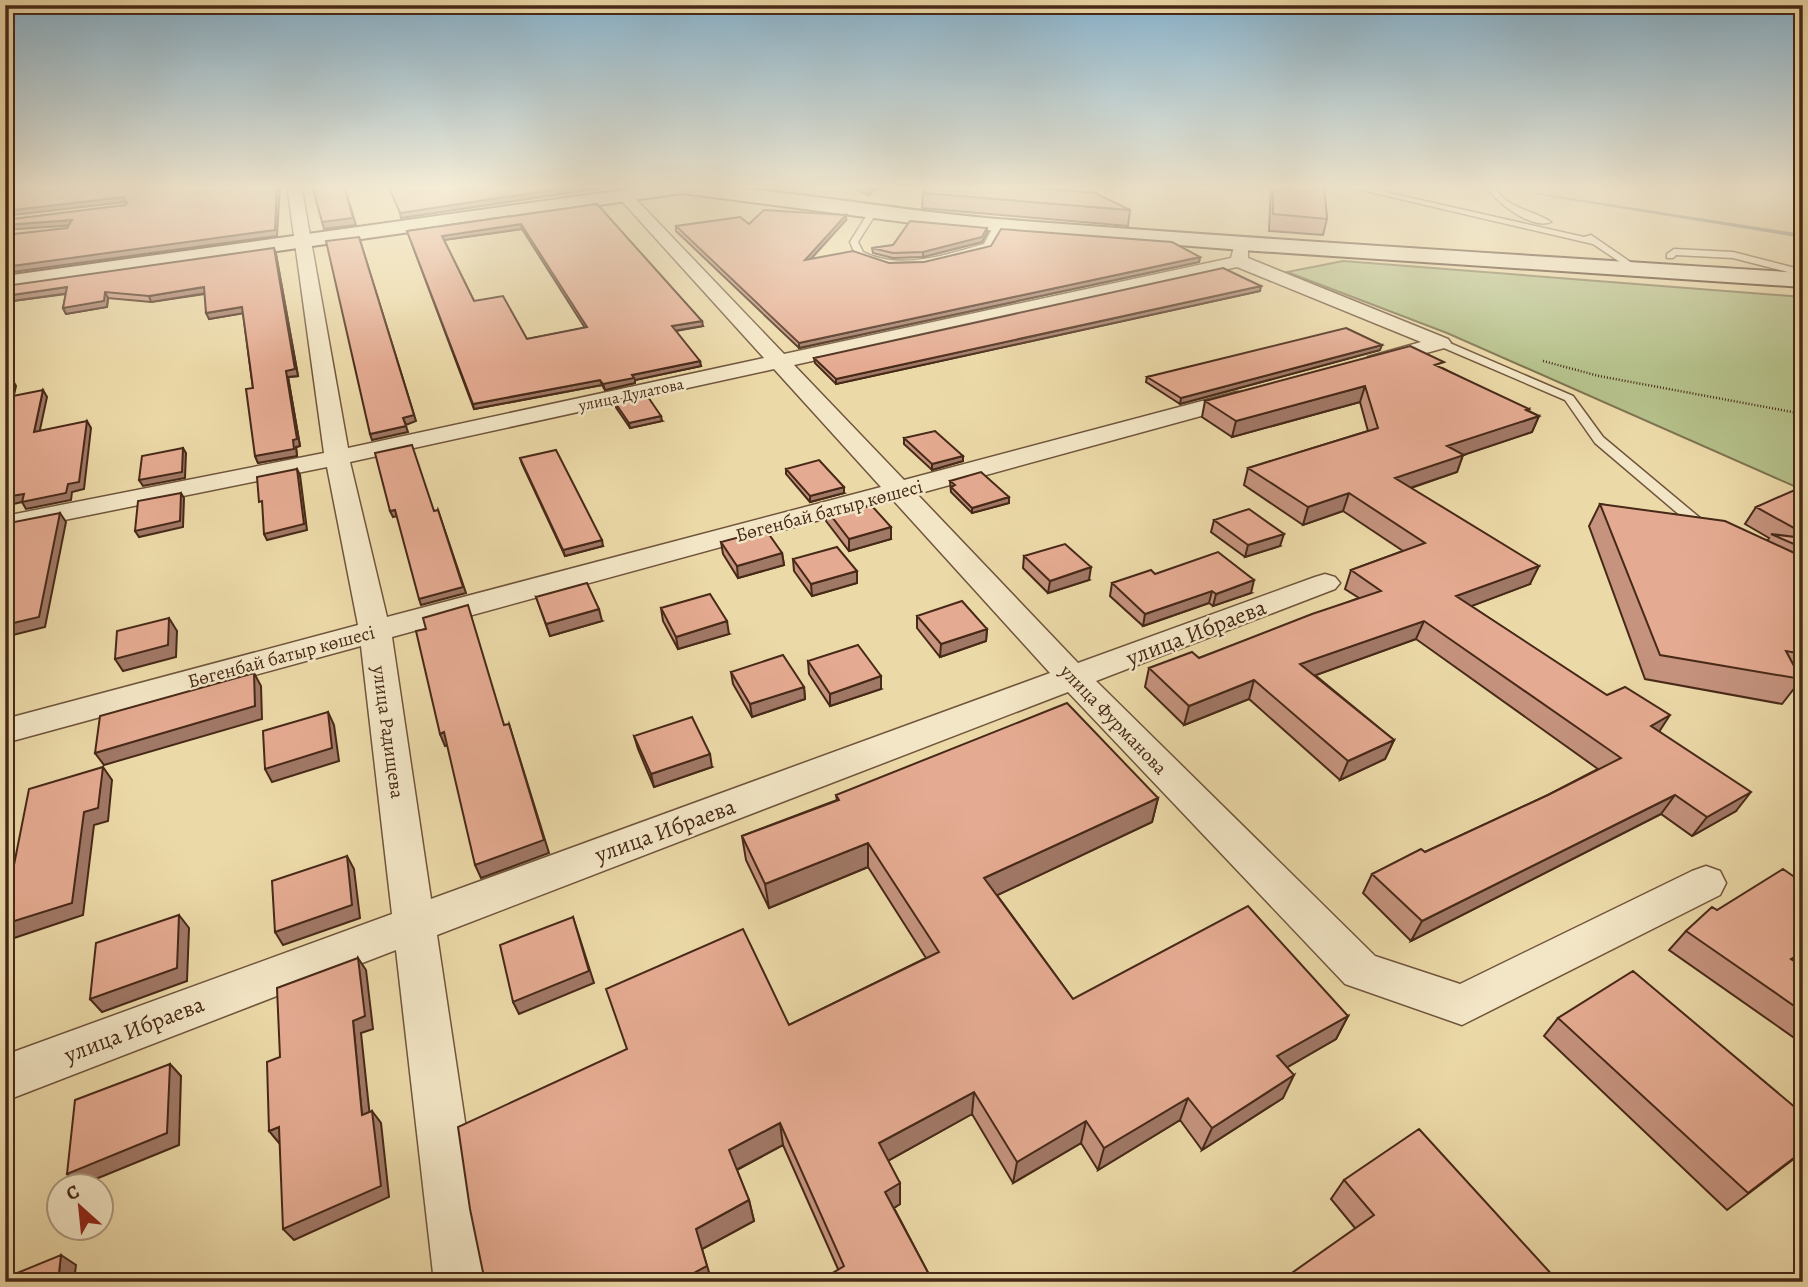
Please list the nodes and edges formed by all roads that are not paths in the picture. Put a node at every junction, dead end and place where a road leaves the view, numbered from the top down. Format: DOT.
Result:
graph roads {
  1 [pos="276,245"];
  2 [pos="306,245"];
  3 [pos="670,245"];
  4 [pos="855,245"];
  5 [pos="987,245"];
  6 [pos="1171,245"];
  7 [pos="1601,245"];
  8 [pos="1240,253"];
  9 [pos="1673,263"];
  10 [pos="1638,270"];
  11 [pos="1803,273"];
  12 [pos="1803,280"];
  13 [pos="5,283"];
  14 [pos="1441,343"];
  15 [pos="780,362"];
  16 [pos="1346,369"];
  17 [pos="1266,391"];
  18 [pos="337,458"];
  19 [pos="901,491"];
  20 [pos="5,524"];
  21 [pos="1722,541"];
  22 [pos="1325,583"];
  23 [pos="375,630"];
  24 [pos="1074,679"];
  25 [pos="5,731"];
  26 [pos="1706,883"];
  27 [pos="416,922"];
  28 [pos="5,1078"];
  29 [pos="462,1282"];
  1 -- 13 [label="main road"];
  2 -- 18 [label="street, улица Радищева"];
  3 -- 15 [label="street, улица Фурманова"];
  4 -- 5 [label="lane"];
  6 -- 8 [label="main road"];
  7 -- 10 [label="lane"];
  8 -- 10 [label="main road"];
  8 -- 14 [label="street"];
  8 -- 15 [label="street, улица Дулатова"];
  9 -- 10 [label="main road"];
  9 -- 11 [label="lane"];
  9 -- 12 [label="main road"];
  14 -- 16 [label="street"];
  14 -- 21 [label="lane"];
  15 -- 18 [label="street, улица Дулатова"];
  15 -- 19 [label="street, улица Фурманова"];
  17 -- 19 [label="street, Бөгенбай батыр көшесі"];
  18 -- 20 [label="street, улица Дулатова"];
  18 -- 23 [label="street, улица Радищева"];
  19 -- 23 [label="street, Бөгенбай батыр көшесі"];
  19 -- 24 [label="street, улица Фурманова"];
  22 -- 24 [label="street, улица Ибраева"];
  23 -- 25 [label="street, Бөгенбай батыр көшесі"];
  23 -- 27 [label="street, улица Радищева"];
  24 -- 26 [label="street, улица Фурманова"];
  24 -- 27 [label="street, улица Ибраева"];
  27 -- 28 [label="street, улица Ибраева"];
  27 -- 29 [label="street, улица Радищева"];
}
